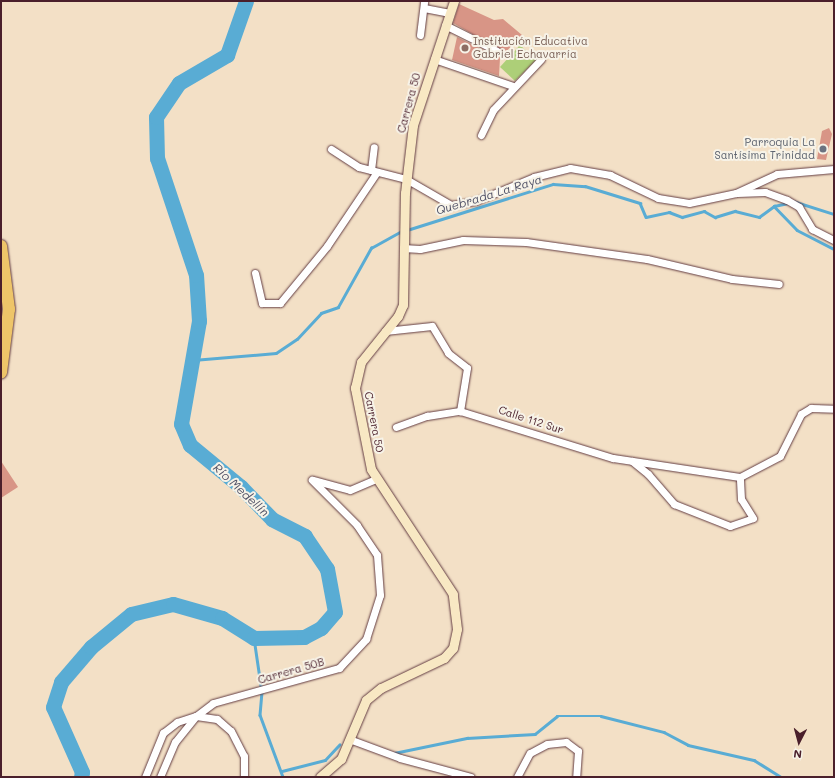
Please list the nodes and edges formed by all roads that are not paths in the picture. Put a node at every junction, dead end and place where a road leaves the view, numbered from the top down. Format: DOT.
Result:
graph roads {
  1 [pos="454,1"];
  2 [pos="424,4"];
  3 [pos="449,13"];
  4 [pos="445,25"];
  5 [pos="420,35"];
  6 [pos="497,51"];
  7 [pos="434,59"];
  8 [pos="541,59"];
  9 [pos="513,86"];
  10 [pos="481,135"];
  11 [pos="374,147"];
  12 [pos="331,149"];
  13 [pos="834,169"];
  14 [pos="374,171"];
  15 [pos="406,179"];
  16 [pos="736,193"];
  17 [pos="834,240"];
  18 [pos="1,246"];
  19 [pos="404,248"];
  20 [pos="254,273"];
  21 [pos="779,284"];
  22 [pos="385,332"];
  23 [pos="1,372"];
  24 [pos="834,408"];
  25 [pos="460,411"];
  26 [pos="396,427"];
  27 [pos="630,460"];
  28 [pos="740,477"];
  29 [pos="376,479"];
  30 [pos="196,716"];
  31 [pos="349,739"];
  32 [pos="325,776"];
  33 [pos="145,777"];
  34 [pos="160,777"];
  35 [pos="244,777"];
  36 [pos="471,777"];
  37 [pos="517,777"];
  38 [pos="576,777"];
  1 -- 3 [label="main road, Carrera 50"];
  2 -- 3 [label="street"];
  2 -- 5 [label="street"];
  3 -- 4 [label="main road, Carrera 50"];
  4 -- 6 [label="street"];
  4 -- 7 [label="main road, Carrera 50"];
  7 -- 9 [label="street"];
  7 -- 15 [label="main road, Carrera 50"];
  8 -- 9 [label="street"];
  9 -- 10 [label="street"];
  11 -- 14 [label="street"];
  12 -- 14 [label="street"];
  13 -- 16 [label="street"];
  14 -- 15 [label="street"];
  14 -- 20 [label="street"];
  15 -- 16 [label="street"];
  15 -- 19 [label="main road, Carrera 50"];
  16 -- 17 [label="street"];
  18 -- 23 [label="highway"];
  19 -- 21 [label="street"];
  19 -- 22 [label="main road, Carrera 50"];
  22 -- 25 [label="street"];
  22 -- 29 [label="main road, Carrera 50"];
  24 -- 28 [label="street"];
  25 -- 26 [label="street"];
  25 -- 27 [label="street, Calle 112 Sur"];
  27 -- 28 [label="street, Calle 112 Sur"];
  27 -- 28 [label="street"];
  29 -- 30 [label="street, Carrera 50B"];
  29 -- 31 [label="main road, Carrera 50"];
  30 -- 33 [label="street"];
  30 -- 34 [label="street, Carrera 50B"];
  30 -- 35 [label="street"];
  31 -- 32 [label="main road, Carrera 50"];
  31 -- 36 [label="street"];
  37 -- 38 [label="street"];
}
